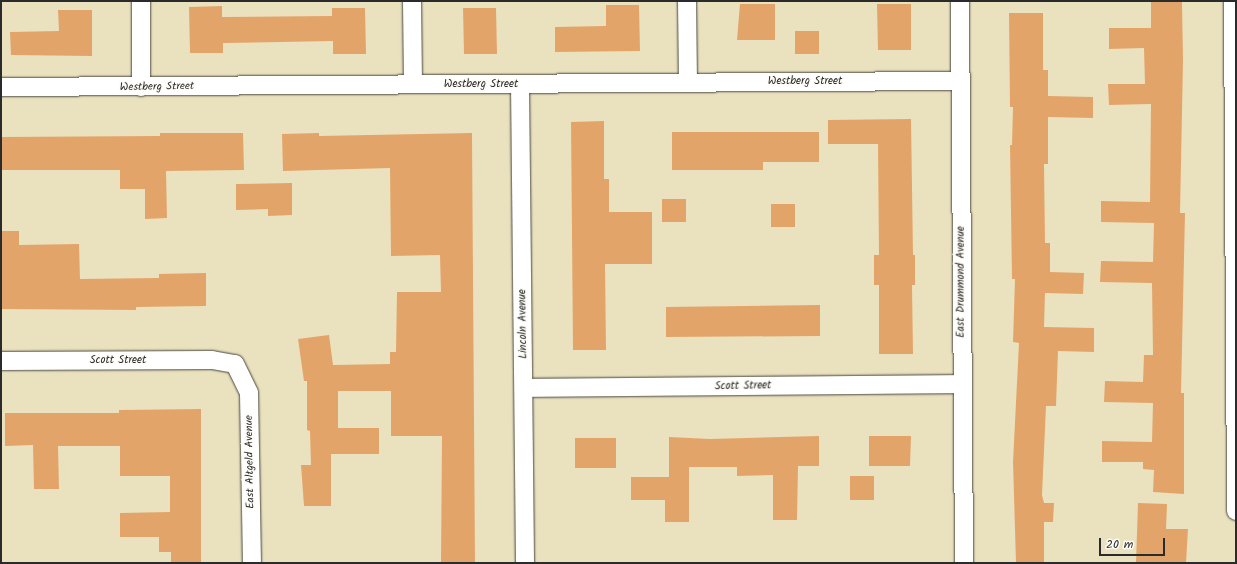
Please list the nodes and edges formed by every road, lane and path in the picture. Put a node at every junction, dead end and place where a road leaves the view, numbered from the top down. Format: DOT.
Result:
graph roads {
  1 [pos="141,1"];
  2 [pos="412,1"];
  3 [pos="687,1"];
  4 [pos="960,1"];
  5 [pos="1233,1"];
  6 [pos="960,81"];
  7 [pos="688,82"];
  8 [pos="413,83"];
  9 [pos="520,84"];
  10 [pos="1,87"];
  11 [pos="141,87"];
  12 [pos="1,361"];
  13 [pos="235,364"];
  14 [pos="962,384"];
  15 [pos="524,388"];
  16 [pos="1236,511"];
  17 [pos="252,563"];
  18 [pos="525,563"];
  19 [pos="964,563"];
  1 -- 11 [label="street"];
  2 -- 8 [label="street"];
  3 -- 7 [label="street"];
  4 -- 6 [label="street, East Drummond Avenue"];
  5 -- 16 [label="street"];
  6 -- 7 [label="street, Westberg Street"];
  6 -- 14 [label="street, East Drummond Avenue"];
  7 -- 9 [label="street, Westberg Street"];
  8 -- 9 [label="street, Westberg Street"];
  8 -- 11 [label="street, Westberg Street"];
  9 -- 15 [label="street, Lincoln Avenue"];
  10 -- 11 [label="street, Westberg Street"];
  12 -- 13 [label="street, Scott Street"];
  13 -- 17 [label="street, East Altgeld Avenue"];
  14 -- 15 [label="street, Scott Street"];
  14 -- 19 [label="street, East Drummond Avenue"];
  15 -- 18 [label="street, Lincoln Avenue"];
}
